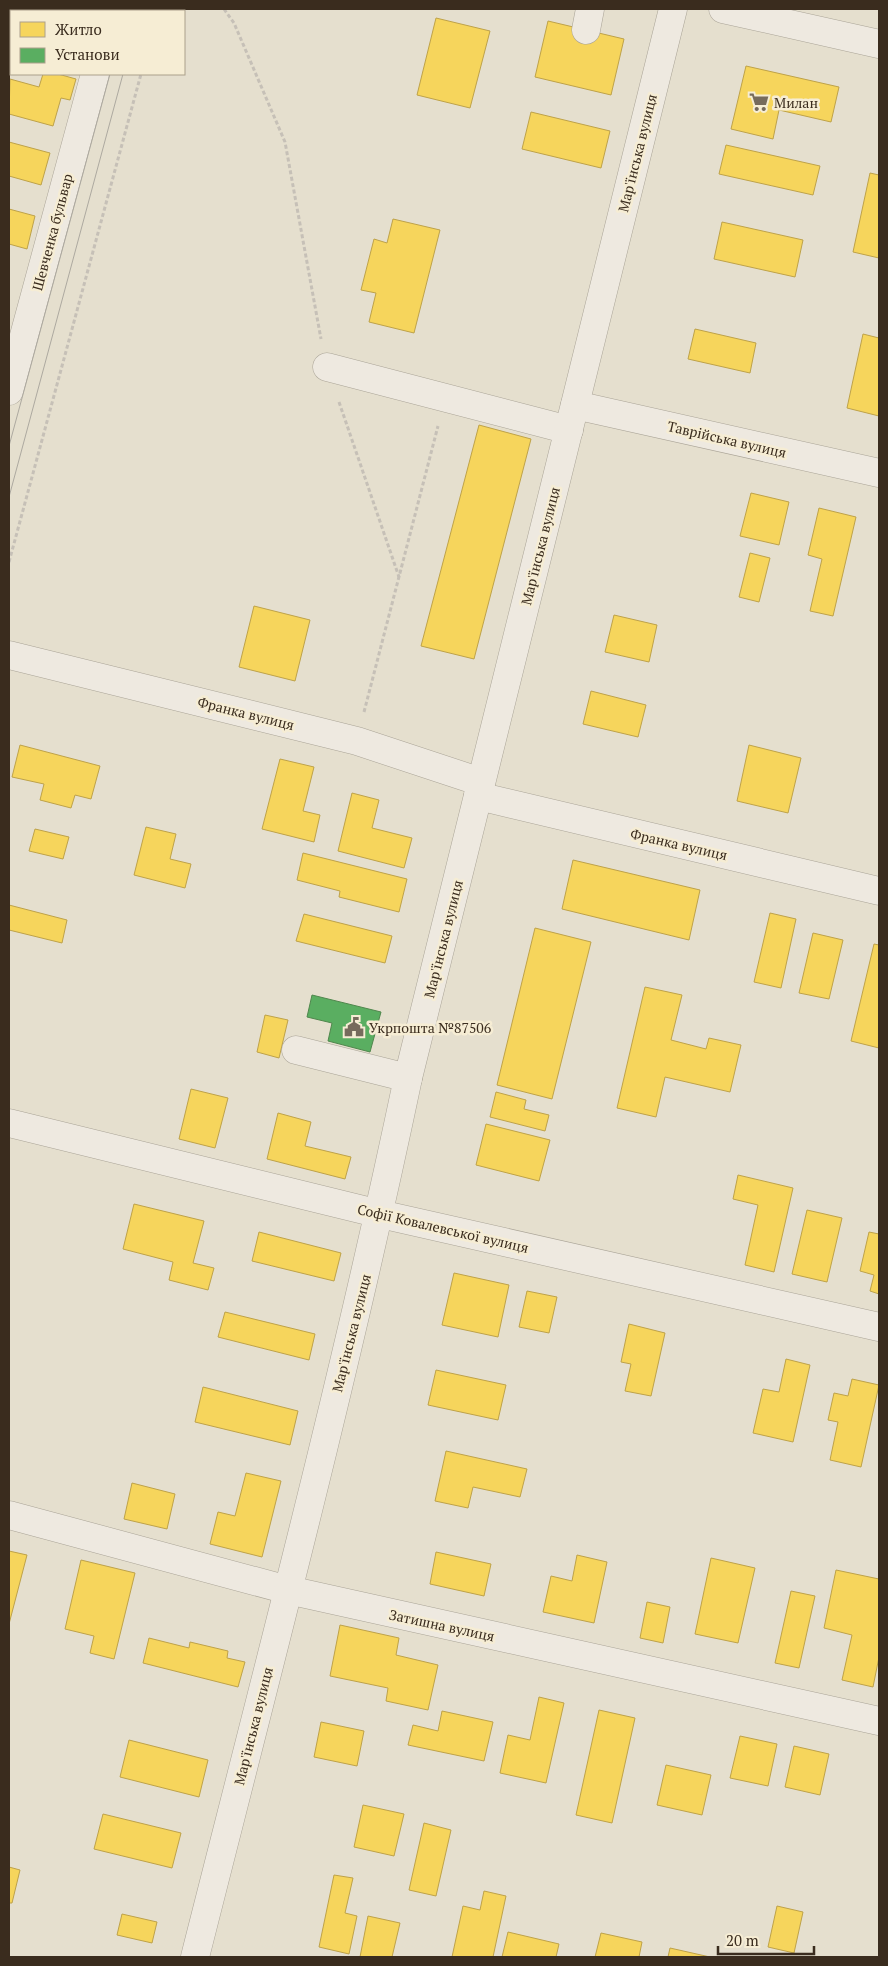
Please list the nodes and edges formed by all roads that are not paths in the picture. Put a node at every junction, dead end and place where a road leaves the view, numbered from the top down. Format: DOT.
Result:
graph roads {
  1 [pos="673,9"];
  2 [pos="722,9"];
  3 [pos="879,44"];
  4 [pos="95,75"];
  5 [pos="327,368"];
  6 [pos="9,391"];
  7 [pos="572,418"];
  8 [pos="879,474"];
  9 [pos="9,654"];
  10 [pos="480,789"];
  11 [pos="879,891"];
  12 [pos="296,1050"];
  13 [pos="408,1078"];
  14 [pos="9,1124"];
  15 [pos="380,1214"];
  16 [pos="879,1327"];
  17 [pos="9,1515"];
  18 [pos="288,1590"];
  19 [pos="879,1721"];
  20 [pos="195,1957"];
  1 -- 7 [label="street, Мар'їнська вулиця"];
  2 -- 3 [label="street"];
  4 -- 6 [label="street, Шевченка бульвар"];
  5 -- 7 [label="street, Таврійська вулиця"];
  7 -- 8 [label="street, Таврійська вулиця"];
  7 -- 10 [label="street, Мар'їнська вулиця"];
  9 -- 10 [label="street, Франка вулиця"];
  10 -- 11 [label="street, Франка вулиця"];
  10 -- 13 [label="street, Мар'їнська вулиця"];
  12 -- 13 [label="street"];
  13 -- 15 [label="street, Мар'їнська вулиця"];
  14 -- 15 [label="street, Софії Ковалевської вулиця"];
  15 -- 16 [label="street, Софії Ковалевської вулиця"];
  15 -- 18 [label="street, Мар'їнська вулиця"];
  17 -- 18 [label="street, Затишна вулиця"];
  18 -- 19 [label="street, Затишна вулиця"];
  18 -- 20 [label="street, Мар'їнська вулиця"];
}
